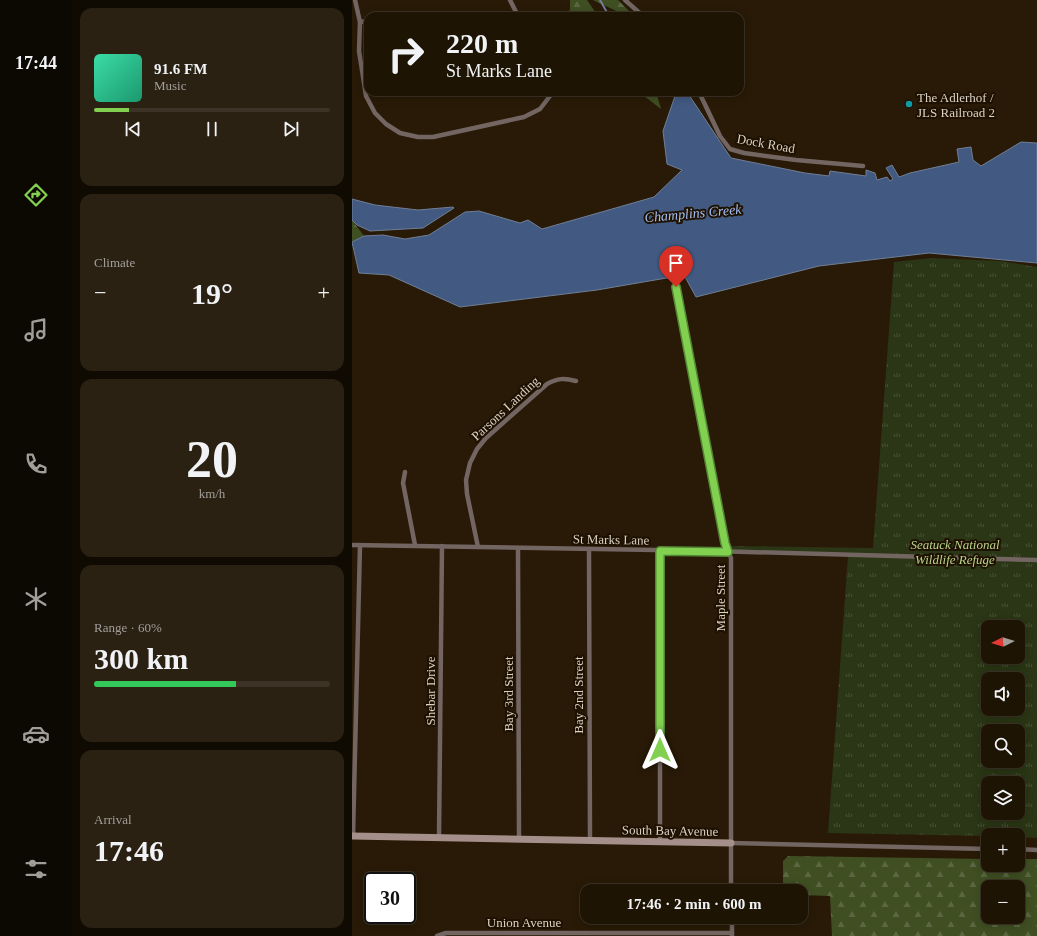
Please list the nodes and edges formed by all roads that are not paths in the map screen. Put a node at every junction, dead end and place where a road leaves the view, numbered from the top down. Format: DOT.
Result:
graph roads {
  1 [pos="355,0"];
  2 [pos="510,0"];
  3 [pos="626,0"];
  4 [pos="516,12"];
  5 [pos="639,12"];
  6 [pos="360,22"];
  7 [pos="364,22"];
  8 [pos="364,83"];
  9 [pos="366,96"];
  10 [pos="550,96"];
  11 [pos="701,96"];
  12 [pos="863,166"];
  13 [pos="676,287"];
  14 [pos="576,381"];
  15 [pos="405,472"];
  16 [pos="352,545"];
  17 [pos="360,545"];
  18 [pos="415,545"];
  19 [pos="442,546"];
  20 [pos="478,547"];
  21 [pos="518,548"];
  22 [pos="589,549"];
  23 [pos="660,551"];
  24 [pos="728,552"];
  25 [pos="1037,560"];
  26 [pos="353,836"];
  27 [pos="440,837"];
  28 [pos="519,839"];
  29 [pos="590,840"];
  30 [pos="660,842"];
  31 [pos="731,843"];
  32 [pos="981,849"];
  33 [pos="1025,849"];
  34 [pos="1037,850"];
  35 [pos="732,884"];
  36 [pos="732,924"];
  37 [pos="732,935"];
  38 [pos="437,936"];
  1 -- 6 [label="street"];
  2 -- 4 [label="street"];
  3 -- 5 [label="street"];
  6 -- 7 [label="street"];
  6 -- 8 [label="street"];
  9 -- 10 [label="street"];
  11 -- 12 [label="street, Dock Road"];
  13 -- 24 [label="street, Maple Street"];
  14 -- 20 [label="street, Parsons Landing"];
  15 -- 18 [label="street"];
  16 -- 17 [label="street, St Marks Lane"];
  17 -- 18 [label="street, St Marks Lane"];
  17 -- 26 [label="street"];
  18 -- 19 [label="street, St Marks Lane"];
  19 -- 20 [label="street, St Marks Lane"];
  19 -- 27 [label="street, Shebar Drive"];
  20 -- 21 [label="street, St Marks Lane"];
  21 -- 22 [label="street, St Marks Lane"];
  21 -- 28 [label="street, Bay 3rd Street"];
  22 -- 23 [label="street, St Marks Lane"];
  22 -- 29 [label="street, Bay 2nd Street"];
  23 -- 24 [label="street, St Marks Lane"];
  23 -- 30 [label="street"];
  24 -- 25 [label="street, St Marks Lane"];
  24 -- 31 [label="street, Maple Street"];
  26 -- 27 [label="street, South Bay Avenue"];
  27 -- 28 [label="street, South Bay Avenue"];
  28 -- 29 [label="street, South Bay Avenue"];
  29 -- 30 [label="street, South Bay Avenue"];
  30 -- 31 [label="street, South Bay Avenue"];
  31 -- 32 [label="street, South Bay Avenue"];
  31 -- 35 [label="street, Maple Street"];
  33 -- 34 [label="street"];
  36 -- 37 [label="street"];
  37 -- 38 [label="street, Union Avenue"];
}
